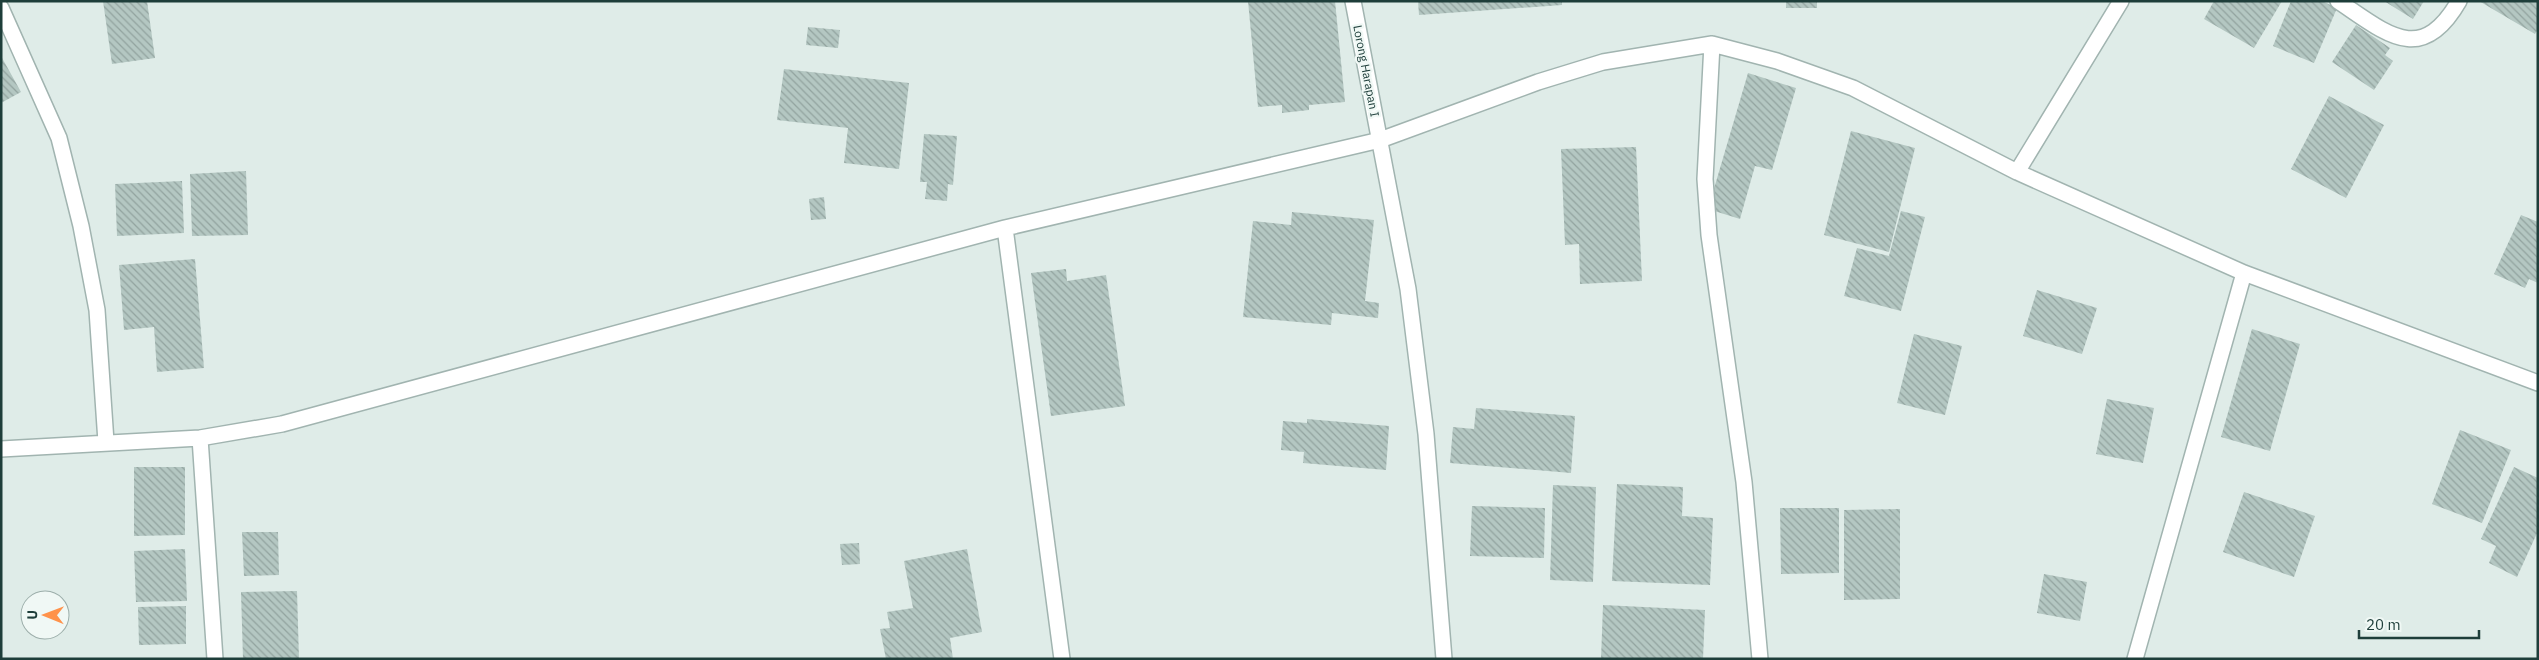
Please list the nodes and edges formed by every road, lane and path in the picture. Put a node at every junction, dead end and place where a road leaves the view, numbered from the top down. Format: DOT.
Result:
graph roads {
  1 [pos="1353,1"];
  2 [pos="2121,1"];
  3 [pos="2338,1"];
  4 [pos="2459,1"];
  5 [pos="1,8"];
  6 [pos="1712,44"];
  7 [pos="1380,140"];
  8 [pos="2017,172"];
  9 [pos="1005,228"];
  10 [pos="2244,273"];
  11 [pos="2538,383"];
  12 [pos="200,438"];
  13 [pos="106,442"];
  14 [pos="1,449"];
  15 [pos="216,659"];
  16 [pos="1062,659"];
  17 [pos="1444,659"];
  18 [pos="1760,659"];
  19 [pos="2135,659"];
  1 -- 7 [label="street, Lorong Harapan I"];
  2 -- 8 [label="street"];
  3 -- 4 [label="street"];
  5 -- 13 [label="street"];
  6 -- 7 [label="street"];
  6 -- 8 [label="street"];
  6 -- 18 [label="street"];
  7 -- 9 [label="street"];
  7 -- 17 [label="street, Lorong Harapan I"];
  8 -- 10 [label="street"];
  9 -- 12 [label="street"];
  9 -- 16 [label="street"];
  10 -- 11 [label="street"];
  10 -- 19 [label="street"];
  12 -- 13 [label="street"];
  12 -- 15 [label="street"];
  13 -- 14 [label="street"];
}
